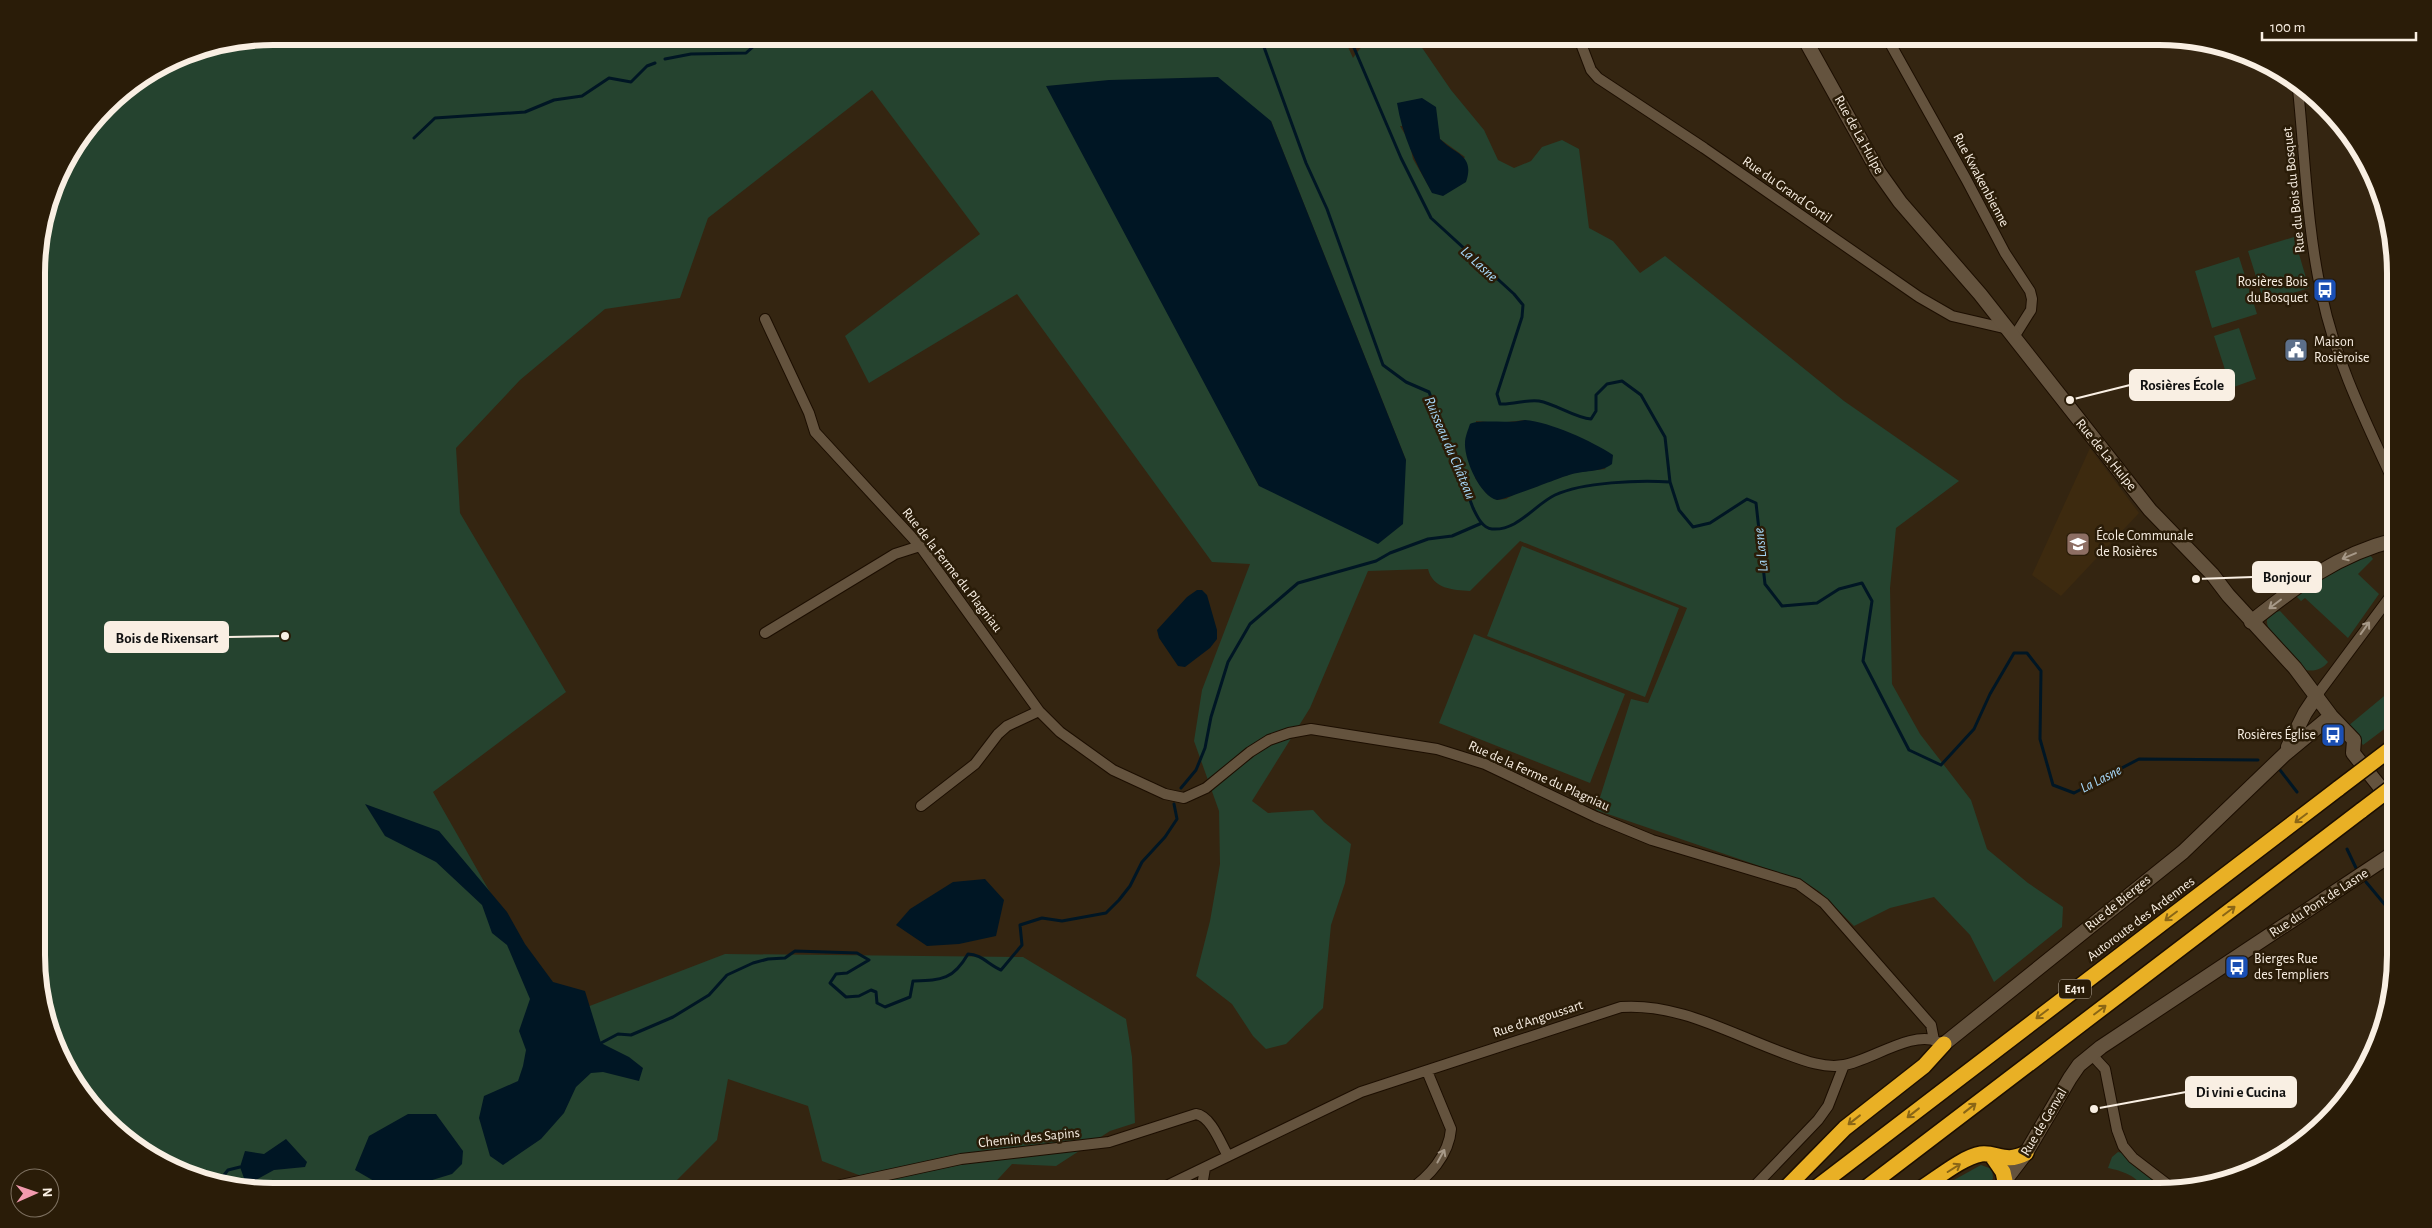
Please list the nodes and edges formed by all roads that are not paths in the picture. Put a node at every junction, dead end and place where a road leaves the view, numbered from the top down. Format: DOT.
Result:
graph roads {
  1 [pos="1581,45"];
  2 [pos="1808,45"];
  3 [pos="1891,45"];
  4 [pos="2298,92"];
  5 [pos="765,319"];
  6 [pos="2011,333"];
  7 [pos="2387,467"];
  8 [pos="2387,542"];
  9 [pos="920,546"];
  10 [pos="2387,601"];
  11 [pos="2252,622"];
  12 [pos="765,634"];
  13 [pos="2317,695"];
  14 [pos="1039,711"];
  15 [pos="2331,716"];
  16 [pos="2354,740"];
  17 [pos="2387,751"];
  18 [pos="2285,754"];
  19 [pos="2387,782"];
  20 [pos="2387,791"];
  21 [pos="2387,796"];
  22 [pos="921,806"];
  23 [pos="2387,858"];
  24 [pos="1939,1042"];
  25 [pos="2092,1054"];
  26 [pos="1844,1065"];
  27 [pos="1426,1071"];
  28 [pos="2026,1153"];
  29 [pos="1228,1156"];
  30 [pos="1992,1156"];
  31 [pos="1205,1168"];
  32 [pos="850,1183"];
  33 [pos="1173,1183"];
  34 [pos="1202,1183"];
  35 [pos="1417,1183"];
  36 [pos="1758,1183"];
  37 [pos="1791,1183"];
  38 [pos="1822,1183"];
  39 [pos="1872,1183"];
  40 [pos="1930,1183"];
  41 [pos="2002,1183"];
  42 [pos="2003,1183"];
  43 [pos="2166,1183"];
  1 -- 6 [label="street, Rue du Grand Cortil"];
  2 -- 6 [label="street, Rue de La Hulpe"];
  3 -- 6 [label="street, Rue Kwakenbienne"];
  4 -- 7 [label="street, Rue du Bois du Bosquet"];
  5 -- 9 [label="street, Rue de la Ferme du Plagniau"];
  6 -- 11 [label="street, Rue de La Hulpe"];
  8 -- 11 [label="street, one-way"];
  9 -- 12 [label="street"];
  9 -- 14 [label="street, Rue de la Ferme du Plagniau"];
  13 -- 10 [label="street, one-way"];
  11 -- 13 [label="street, Rue de La Hulpe"];
  13 -- 15 [label="street, Rue de La Hulpe"];
  13 -- 18 [label="street, Rue de Bierges"];
  14 -- 22 [label="street"];
  14 -- 24 [label="street, Rue de la Ferme du Plagniau"];
  15 -- 16 [label="street, Rue de La Hulpe"];
  15 -- 18 [label="street, Rue de Bierges"];
  16 -- 19 [label="street"];
  16 -- 21 [label="street, Rue de La Hulpe"];
  17 -- 38 [label="highway, Autoroute des Ardennes / E411, one-way, bridge"];
  18 -- 24 [label="street, Rue de Bierges"];
  39 -- 20 [label="highway, E411, one-way, bridge"];
  23 -- 25 [label="street, Rue du Pont de Lasne"];
  24 -- 26 [label="street, Rue d'Angoussart"];
  24 -- 37 [label="highway, one-way"];
  25 -- 28 [label="street, Rue de Genval"];
  25 -- 43 [label="street"];
  26 -- 27 [label="street, Rue d'Angoussart"];
  26 -- 36 [label="street"];
  27 -- 29 [label="street, Rue d'Angoussart"];
  35 -- 27 [label="street, one-way"];
  28 -- 30 [label="highway"];
  28 -- 42 [label="street, Rue de Genval"];
  29 -- 31 [label="street, Rue d'Angoussart"];
  29 -- 32 [label="street, Chemin des Sapins"];
  40 -- 30 [label="highway, one-way"];
  30 -- 41 [label="highway"];
  31 -- 33 [label="street, Rue d'Angoussart"];
  31 -- 34 [label="street"];
}
